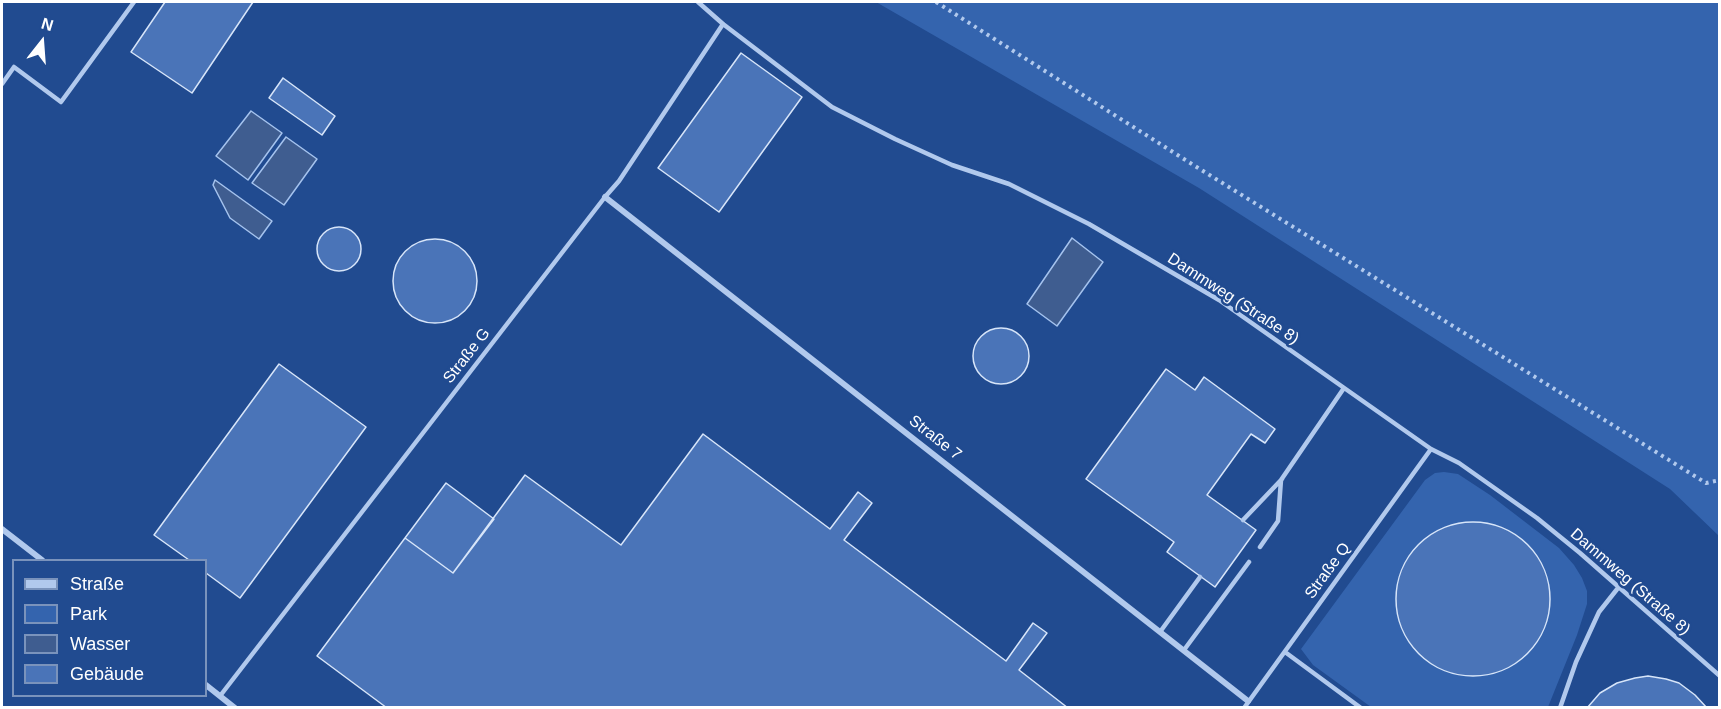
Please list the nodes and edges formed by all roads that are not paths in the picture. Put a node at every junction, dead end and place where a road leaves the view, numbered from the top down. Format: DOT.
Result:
graph roads {
  1 [pos="134,2"];
  2 [pos="698,2"];
  3 [pos="723,24"];
  4 [pos="2,84"];
  5 [pos="605,197"];
  6 [pos="1344,388"];
  7 [pos="1431,449"];
  8 [pos="1282,479"];
  9 [pos="1243,520"];
  10 [pos="2,530"];
  11 [pos="1260,547"];
  12 [pos="39,559"];
  13 [pos="1249,562"];
  14 [pos="1200,577"];
  15 [pos="1618,588"];
  16 [pos="1160,632"];
  17 [pos="1184,650"];
  18 [pos="1285,652"];
  19 [pos="1719,676"];
  20 [pos="207,686"];
  21 [pos="220,696"];
  22 [pos="1246,705"];
  23 [pos="235,708"];
  24 [pos="1361,708"];
  25 [pos="1560,708"];
  1 -- 4 [label="lane"];
  2 -- 3 [label="lane, Dammweg (Straße 8)"];
  3 -- 5 [label="lane, Straße G"];
  3 -- 6 [label="lane, Dammweg (Straße 8)"];
  5 -- 16 [label="street, Straße 7"];
  5 -- 21 [label="lane, Straße G"];
  6 -- 7 [label="lane, Dammweg (Straße 8)"];
  6 -- 8 [label="lane"];
  7 -- 15 [label="lane, Dammweg (Straße 8)"];
  7 -- 18 [label="lane, Straße Q"];
  8 -- 9 [label="lane"];
  8 -- 11 [label="lane"];
  10 -- 12 [label="street"];
  13 -- 17 [label="lane"];
  14 -- 16 [label="lane"];
  15 -- 19 [label="lane, Dammweg (Straße 8)"];
  15 -- 25 [label="lane"];
  16 -- 17 [label="street, Straße 7"];
  17 -- 22 [label="street, Straße 7"];
  18 -- 22 [label="lane, Straße Q"];
  18 -- 24 [label="lane"];
  20 -- 21 [label="street"];
  21 -- 23 [label="street"];
}
